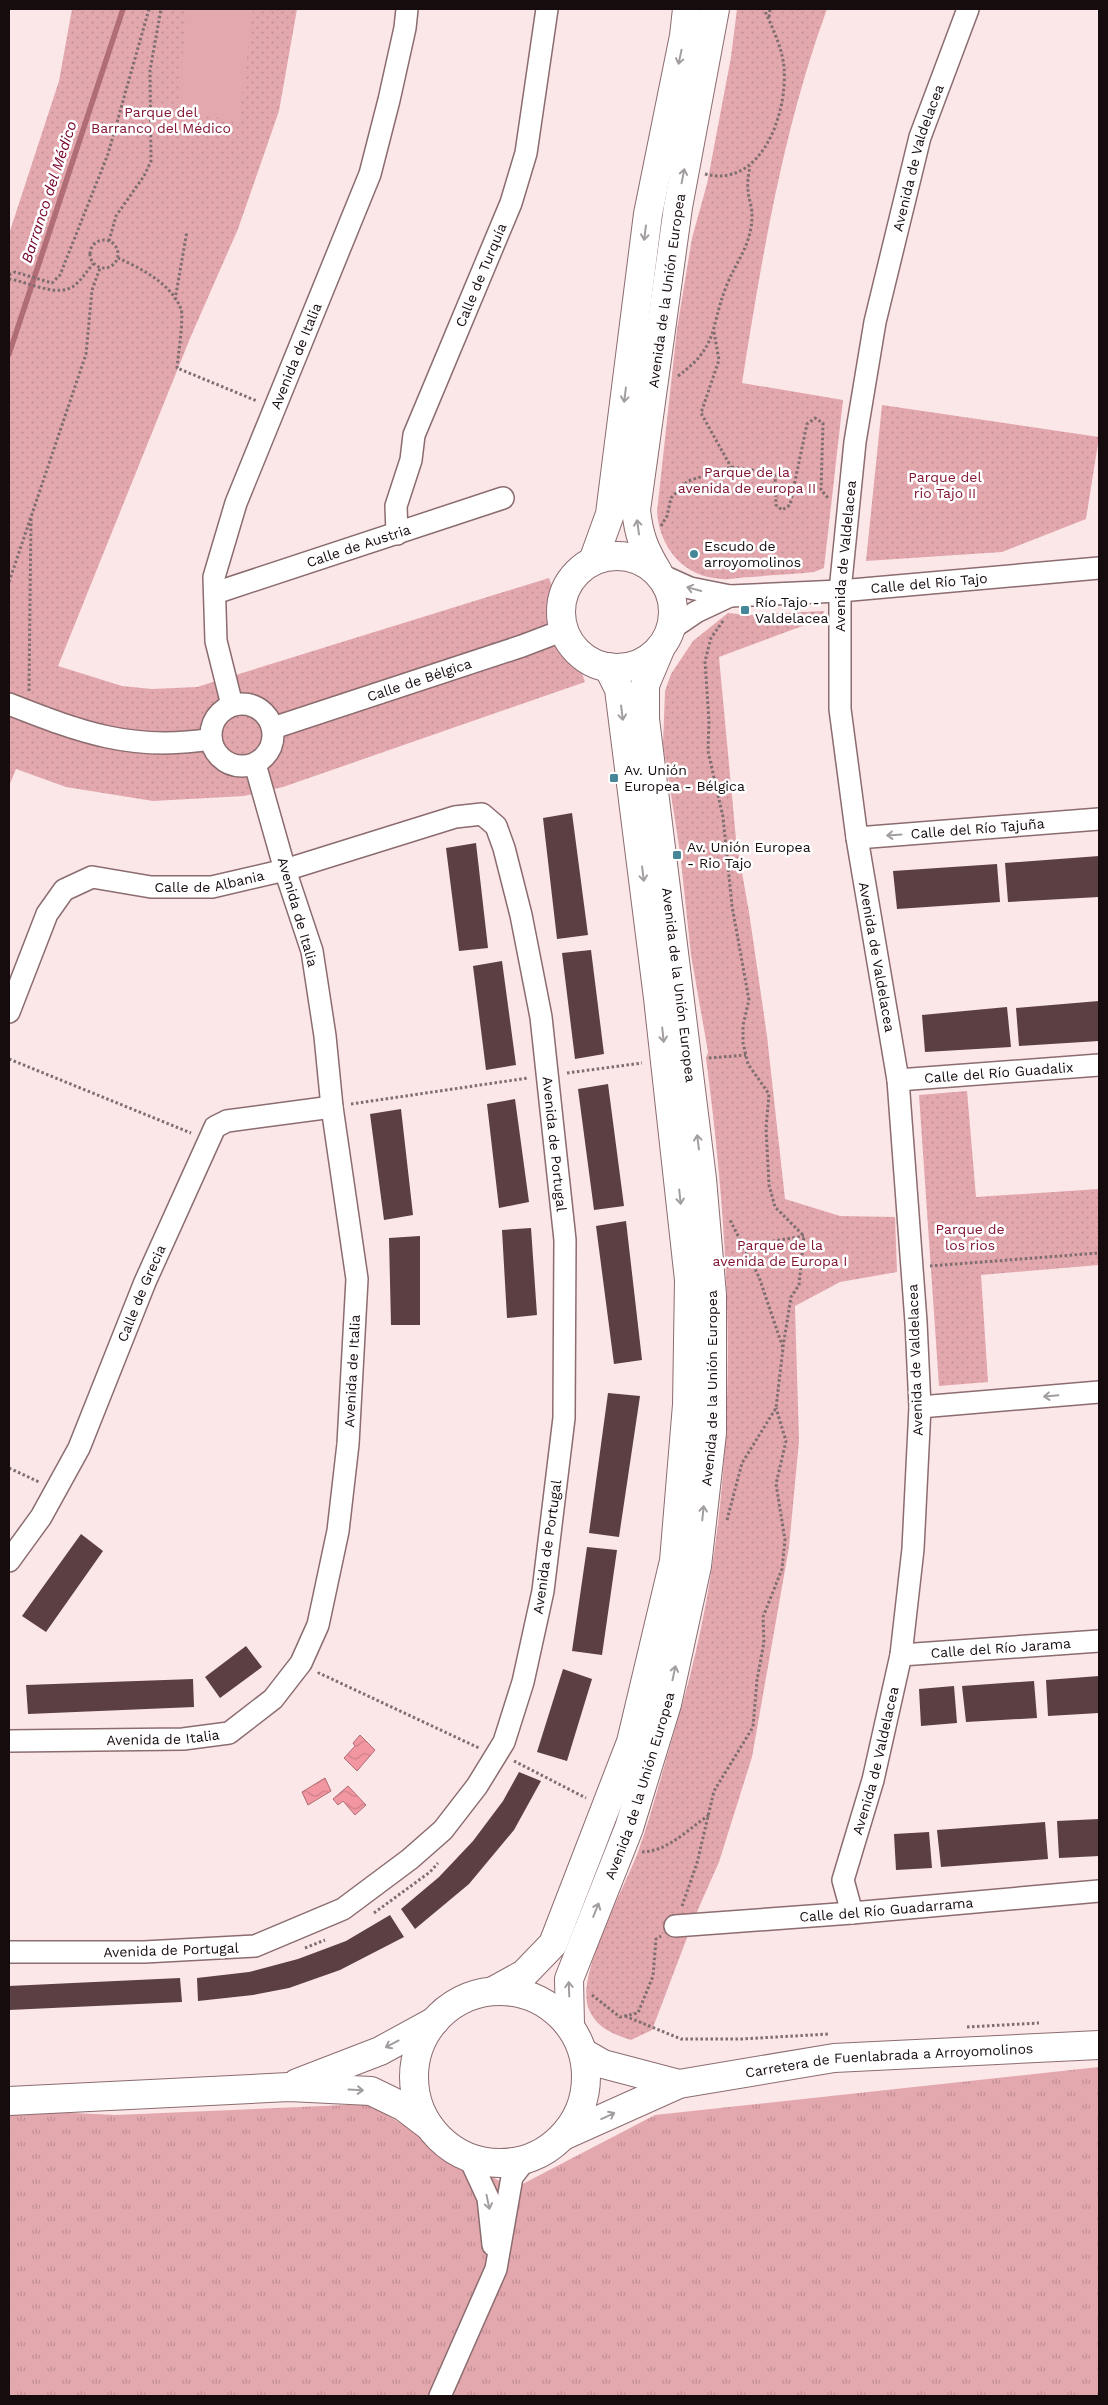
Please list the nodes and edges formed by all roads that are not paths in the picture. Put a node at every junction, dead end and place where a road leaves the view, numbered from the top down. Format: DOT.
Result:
graph roads {
  1 [pos="407,9"];
  2 [pos="547,9"];
  3 [pos="687,9"];
  4 [pos="715,9"];
  5 [pos="968,9"];
  6 [pos="503,498"];
  7 [pos="397,534"];
  8 [pos="593,561"];
  9 [pos="1099,568"];
  10 [pos="659,573"];
  11 [pos="840,591"];
  12 [pos="215,593"];
  13 [pos="729,605"];
  14 [pos="564,630"];
  15 [pos="666,638"];
  16 [pos="608,667"];
  17 [pos="9,704"];
  18 [pos="232,705"];
  19 [pos="273,728"];
  20 [pos="211,739"];
  21 [pos="255,764"];
  22 [pos="482,814"];
  23 [pos="1099,819"];
  24 [pos="857,838"];
  25 [pos="285,870"];
  26 [pos="9,1012"];
  27 [pos="1099,1065"];
  28 [pos="898,1080"];
  29 [pos="332,1107"];
  30 [pos="1099,1392"];
  31 [pos="920,1407"];
  32 [pos="9,1561"];
  33 [pos="1099,1641"];
  34 [pos="901,1655"];
  35 [pos="9,1741"];
  36 [pos="1099,1891"];
  37 [pos="852,1913"];
  38 [pos="675,1926"];
  39 [pos="9,1952"];
  40 [pos="495,1990"];
  41 [pos="434,2021"];
  42 [pos="570,2026"];
  43 [pos="1099,2045"];
  44 [pos="584,2052"];
  45 [pos="678,2084"];
  46 [pos="289,2087"];
  47 [pos="9,2101"];
  48 [pos="430,2127"];
  49 [pos="563,2136"];
  50 [pos="469,2157"];
  51 [pos="526,2159"];
  52 [pos="496,2269"];
  53 [pos="440,2396"];
  1 -- 12 [label="street, Avenida de Italia"];
  2 -- 7 [label="street, Calle de Turquía"];
  3 -- 8 [label="main road, Avenida de la Unión Europea, one-way"];
  10 -- 4 [label="main road, Avenida de la Unión Europea, one-way"];
  5 -- 11 [label="street, Avenida de Valdelacea"];
  6 -- 7 [label="street, Calle de Austria"];
  7 -- 12 [label="street, Calle de Austria"];
  8 -- 10 [label="main road"];
  8 -- 14 [label="main road"];
  9 -- 11 [label="street, Calle del Río Tajo"];
  13 -- 10 [label="street, Calle del Río Tajo, one-way"];
  10 -- 15 [label="main road"];
  11 -- 13 [label="street, Calle del Río Tajo"];
  11 -- 24 [label="street, Avenida de Valdelacea"];
  12 -- 18 [label="street, Avenida de Italia"];
  13 -- 15 [label="street, Calle del Río Tajo"];
  14 -- 16 [label="main road"];
  14 -- 19 [label="street, Calle de Bélgica"];
  15 -- 16 [label="main road"];
  42 -- 15 [label="main road, Avenida de la Unión Europea, one-way"];
  16 -- 40 [label="main road, Avenida de la Unión Europea, one-way"];
  17 -- 20 [label="street"];
  18 -- 19 [label="street"];
  18 -- 20 [label="street"];
  19 -- 21 [label="street"];
  20 -- 21 [label="street"];
  21 -- 25 [label="street, Avenida de Italia"];
  22 -- 25 [label="street, Calle de Albania"];
  22 -- 39 [label="street, Avenida de Portugal"];
  23 -- 24 [label="street, Calle del Río Tajuña, one-way"];
  24 -- 28 [label="street, Avenida de Valdelacea"];
  25 -- 26 [label="street, Calle de Albania"];
  25 -- 29 [label="street, Avenida de Italia"];
  27 -- 28 [label="street, Calle del Río Guadalix"];
  28 -- 31 [label="street, Avenida de Valdelacea"];
  29 -- 32 [label="street, Calle de Grecia"];
  29 -- 35 [label="street, Avenida de Italia"];
  30 -- 31 [label="street, one-way"];
  31 -- 34 [label="street, Avenida de Valdelacea"];
  33 -- 34 [label="street, Calle del Río Jarama"];
  34 -- 37 [label="street, Avenida de Valdelacea"];
  36 -- 37 [label="street, Calle del Río Guadarrama"];
  37 -- 38 [label="street, Calle del Río Guadarrama"];
  40 -- 41 [label="main road"];
  40 -- 42 [label="main road"];
  41 -- 46 [label="main road, one-way"];
  41 -- 48 [label="main road"];
  42 -- 44 [label="main road"];
  43 -- 45 [label="main road, Carretera de Fuenlabrada a Arroyomolinos"];
  44 -- 45 [label="main road, Carretera de Fuenlabrada a Arroyomolinos"];
  44 -- 49 [label="main road"];
  49 -- 45 [label="main road, Carretera de Fuenlabrada a Arroyomolinos, one-way"];
  46 -- 47 [label="main road"];
  46 -- 48 [label="main road, one-way"];
  48 -- 50 [label="main road"];
  49 -- 51 [label="main road"];
  50 -- 51 [label="main road"];
  50 -- 52 [label="street, one-way"];
  51 -- 52 [label="street"];
  52 -- 53 [label="street"];
}
